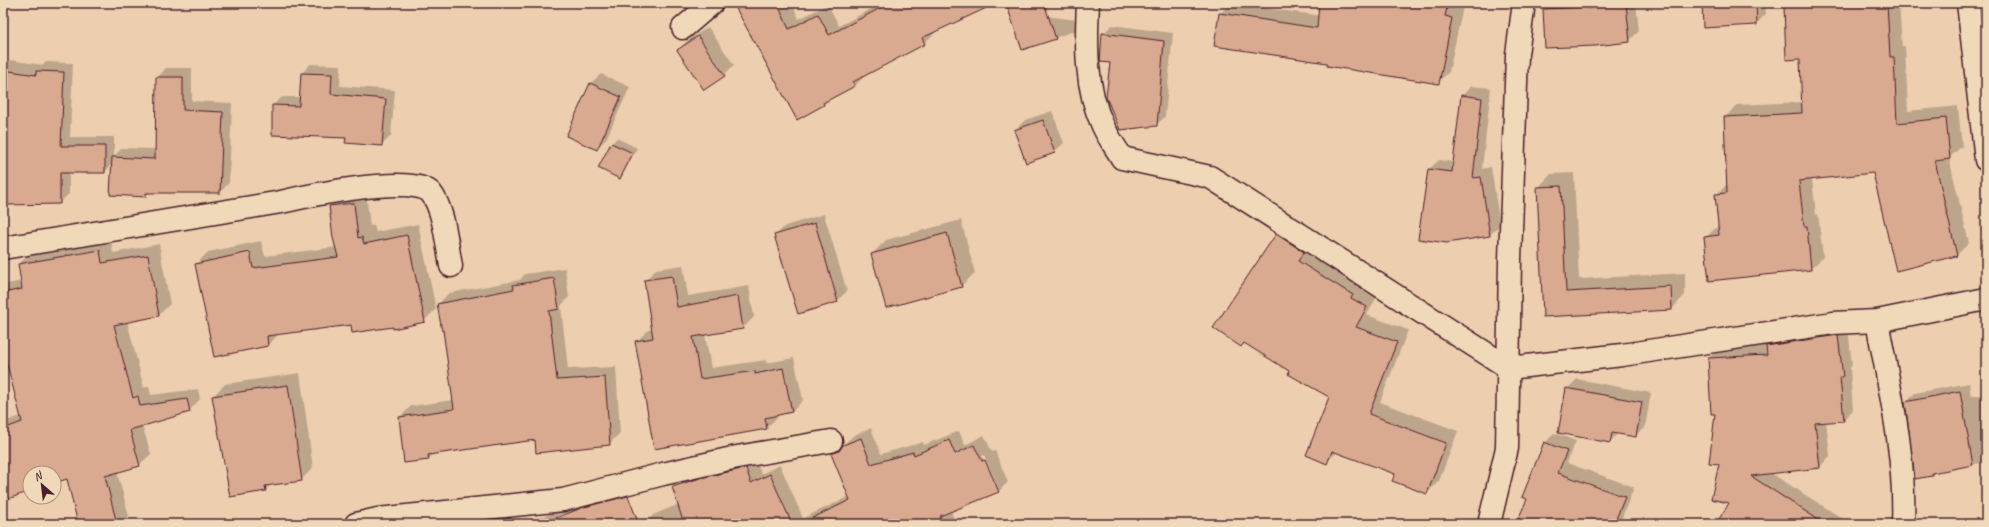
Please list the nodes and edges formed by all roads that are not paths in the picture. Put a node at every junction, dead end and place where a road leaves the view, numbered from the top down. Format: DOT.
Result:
graph roads {
  1 [pos="712,3"];
  2 [pos="1088,3"];
  3 [pos="1524,3"];
  4 [pos="1968,3"];
  5 [pos="683,28"];
  6 [pos="1986,160"];
  7 [pos="3,248"];
  8 [pos="451,266"];
  9 [pos="1986,299"];
  10 [pos="1877,321"];
  11 [pos="1509,368"];
  12 [pos="832,441"];
  13 [pos="356,524"];
  14 [pos="1489,524"];
  15 [pos="1903,524"];
  1 -- 5 [label="street"];
  2 -- 11 [label="street"];
  3 -- 11 [label="street"];
  4 -- 6 [label="street"];
  7 -- 8 [label="street"];
  9 -- 10 [label="street"];
  10 -- 11 [label="street"];
  10 -- 15 [label="street"];
  11 -- 14 [label="street"];
  12 -- 13 [label="street"];
}
